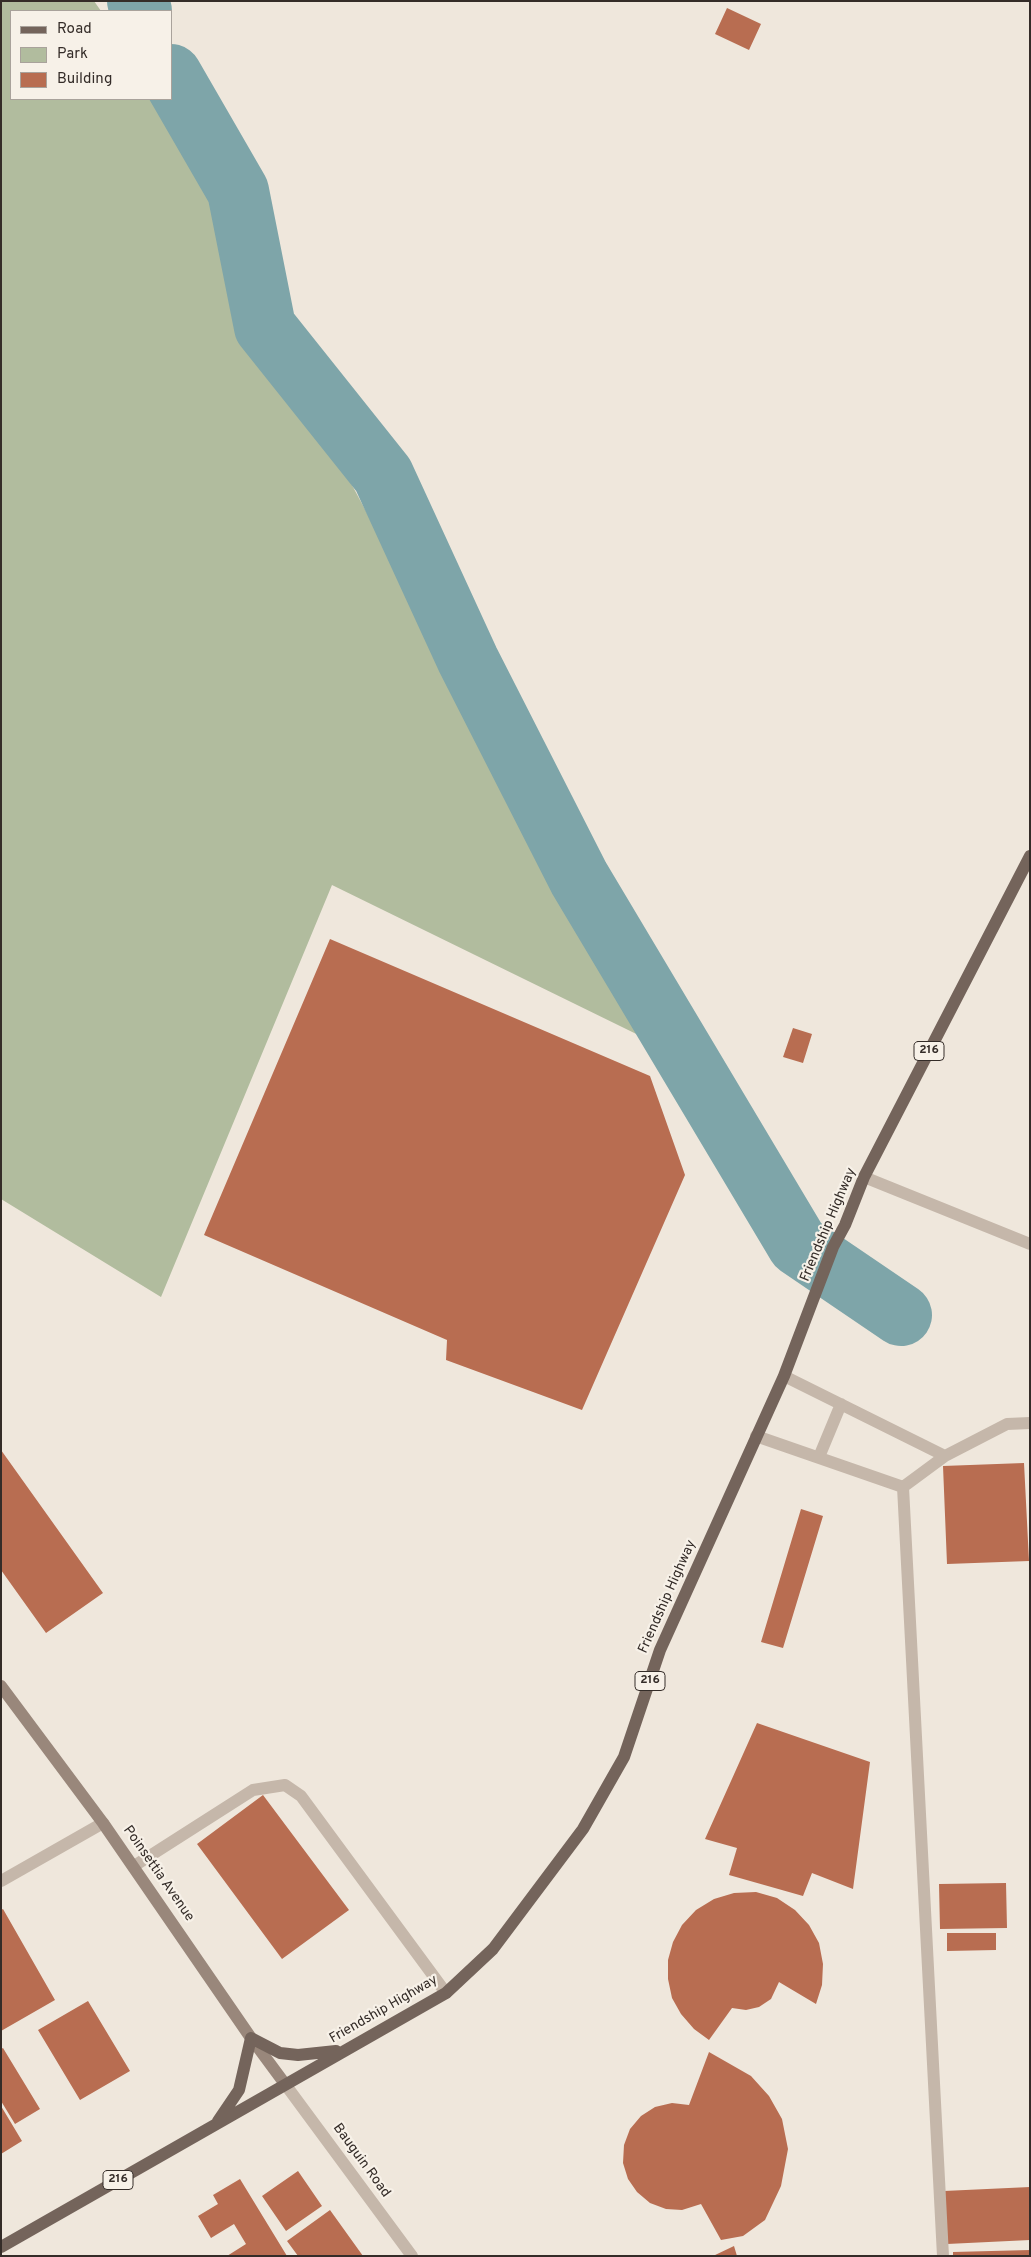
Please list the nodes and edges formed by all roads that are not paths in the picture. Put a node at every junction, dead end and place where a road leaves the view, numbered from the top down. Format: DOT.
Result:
graph roads {
  1 [pos="1030,856"];
  2 [pos="864,1177"];
  3 [pos="1030,1244"];
  4 [pos="784,1376"];
  5 [pos="841,1404"];
  6 [pos="1030,1423"];
  7 [pos="756,1436"];
  8 [pos="945,1456"];
  9 [pos="818,1457"];
  10 [pos="903,1487"];
  11 [pos="1,1686"];
  12 [pos="103,1822"];
  13 [pos="134,1866"];
  14 [pos="1,1881"];
  15 [pos="446,1993"];
  16 [pos="251,2038"];
  17 [pos="343,2050"];
  18 [pos="285,2084"];
  19 [pos="214,2125"];
  20 [pos="1,2247"];
  21 [pos="412,2256"];
  22 [pos="943,2256"];
  1 -- 2 [label="main road, Friendship Highway / 216"];
  2 -- 3 [label="street"];
  2 -- 4 [label="main road, Friendship Highway / 216"];
  4 -- 5 [label="street"];
  4 -- 7 [label="main road, Friendship Highway / 216"];
  5 -- 8 [label="street"];
  5 -- 9 [label="street"];
  6 -- 8 [label="street"];
  7 -- 9 [label="street"];
  7 -- 15 [label="main road, Friendship Highway / 216"];
  8 -- 10 [label="street"];
  9 -- 10 [label="street"];
  10 -- 22 [label="street"];
  11 -- 12 [label="main road, Poinsettia Avenue"];
  12 -- 13 [label="main road, Poinsettia Avenue"];
  12 -- 14 [label="street"];
  13 -- 15 [label="street"];
  13 -- 16 [label="main road, Poinsettia Avenue"];
  15 -- 17 [label="main road, Friendship Highway / 216"];
  16 -- 17 [label="main road"];
  16 -- 18 [label="main road, Poinsettia Avenue"];
  16 -- 19 [label="main road"];
  17 -- 18 [label="main road, Friendship Highway / 216"];
  18 -- 19 [label="main road, Friendship Highway / 216"];
  18 -- 21 [label="street, Bauguin Road"];
  19 -- 20 [label="main road, Friendship Highway / 216"];
}
